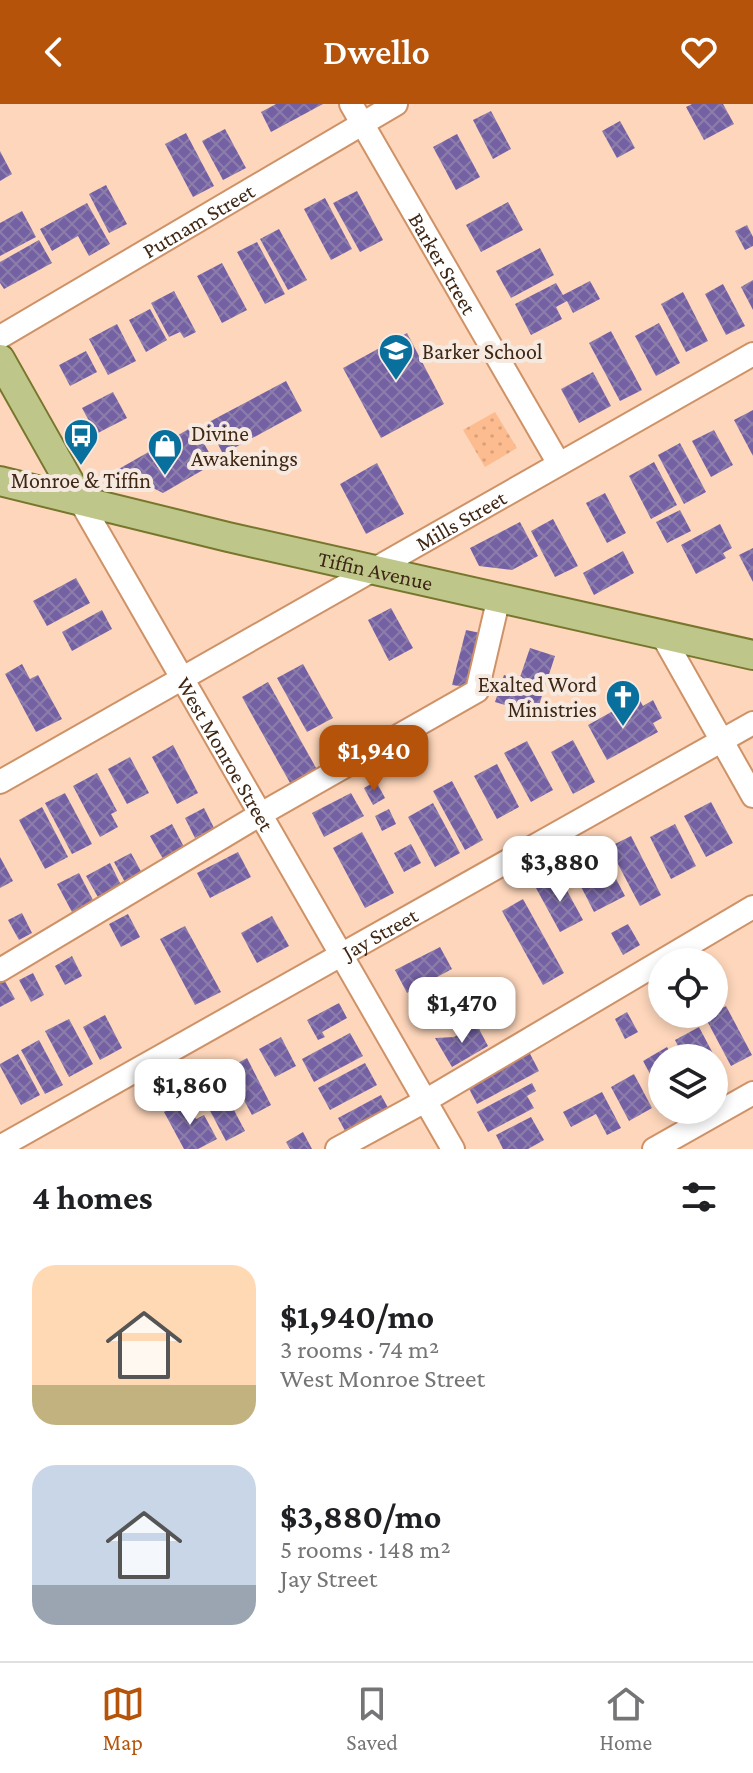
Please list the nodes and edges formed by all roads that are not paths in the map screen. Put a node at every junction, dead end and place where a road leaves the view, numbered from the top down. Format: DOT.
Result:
graph roads {
  1 [pos="396,104"];
  2 [pos="356,114"];
  3 [pos="0,337"];
  4 [pos="753,354"];
  5 [pos="0,359"];
  6 [pos="559,464"];
  7 [pos="5,487"];
  8 [pos="79,499"];
  9 [pos="374,569"];
  10 [pos="499,597"];
  11 [pos="661,633"];
  12 [pos="753,655"];
  13 [pos="183,677"];
  14 [pos="753,723"];
  15 [pos="721,740"];
  16 [pos="0,782"];
  17 [pos="753,796"];
  18 [pos="261,814"];
  19 [pos="753,907"];
  20 [pos="340,953"];
  21 [pos="0,970"];
  22 [pos="753,1093"];
  23 [pos="425,1101"];
  24 [pos="5,1142"];
  25 [pos="337,1149"];
  26 [pos="453,1149"];
  27 [pos="654,1149"];
  1 -- 2 [label="street, Putnam Street"];
  2 -- 3 [label="street, Putnam Street"];
  2 -- 6 [label="street, Barker Street"];
  4 -- 6 [label="street, Mills Street"];
  5 -- 8 [label="main road, West Monroe Street"];
  6 -- 9 [label="street, Mills Street"];
  7 -- 8 [label="main road, Tiffin Avenue"];
  8 -- 9 [label="main road, Tiffin Avenue"];
  8 -- 13 [label="street, West Monroe Street"];
  9 -- 10 [label="main road, Tiffin Avenue"];
  9 -- 13 [label="street, Mills Street"];
  10 -- 11 [label="main road, Tiffin Avenue"];
  10 -- 18 [label="street"];
  11 -- 12 [label="main road, Tiffin Avenue"];
  11 -- 15 [label="street"];
  13 -- 16 [label="street, Mills Street"];
  13 -- 18 [label="street, West Monroe Street"];
  14 -- 15 [label="street, Jay Street"];
  15 -- 17 [label="street"];
  15 -- 20 [label="street, Jay Street"];
  18 -- 20 [label="street, West Monroe Street"];
  18 -- 21 [label="street"];
  19 -- 23 [label="street"];
  20 -- 23 [label="street, West Monroe Street"];
  20 -- 24 [label="street, Jay Street"];
  22 -- 27 [label="street"];
  23 -- 25 [label="street"];
  23 -- 26 [label="street, West Monroe Street"];
}
